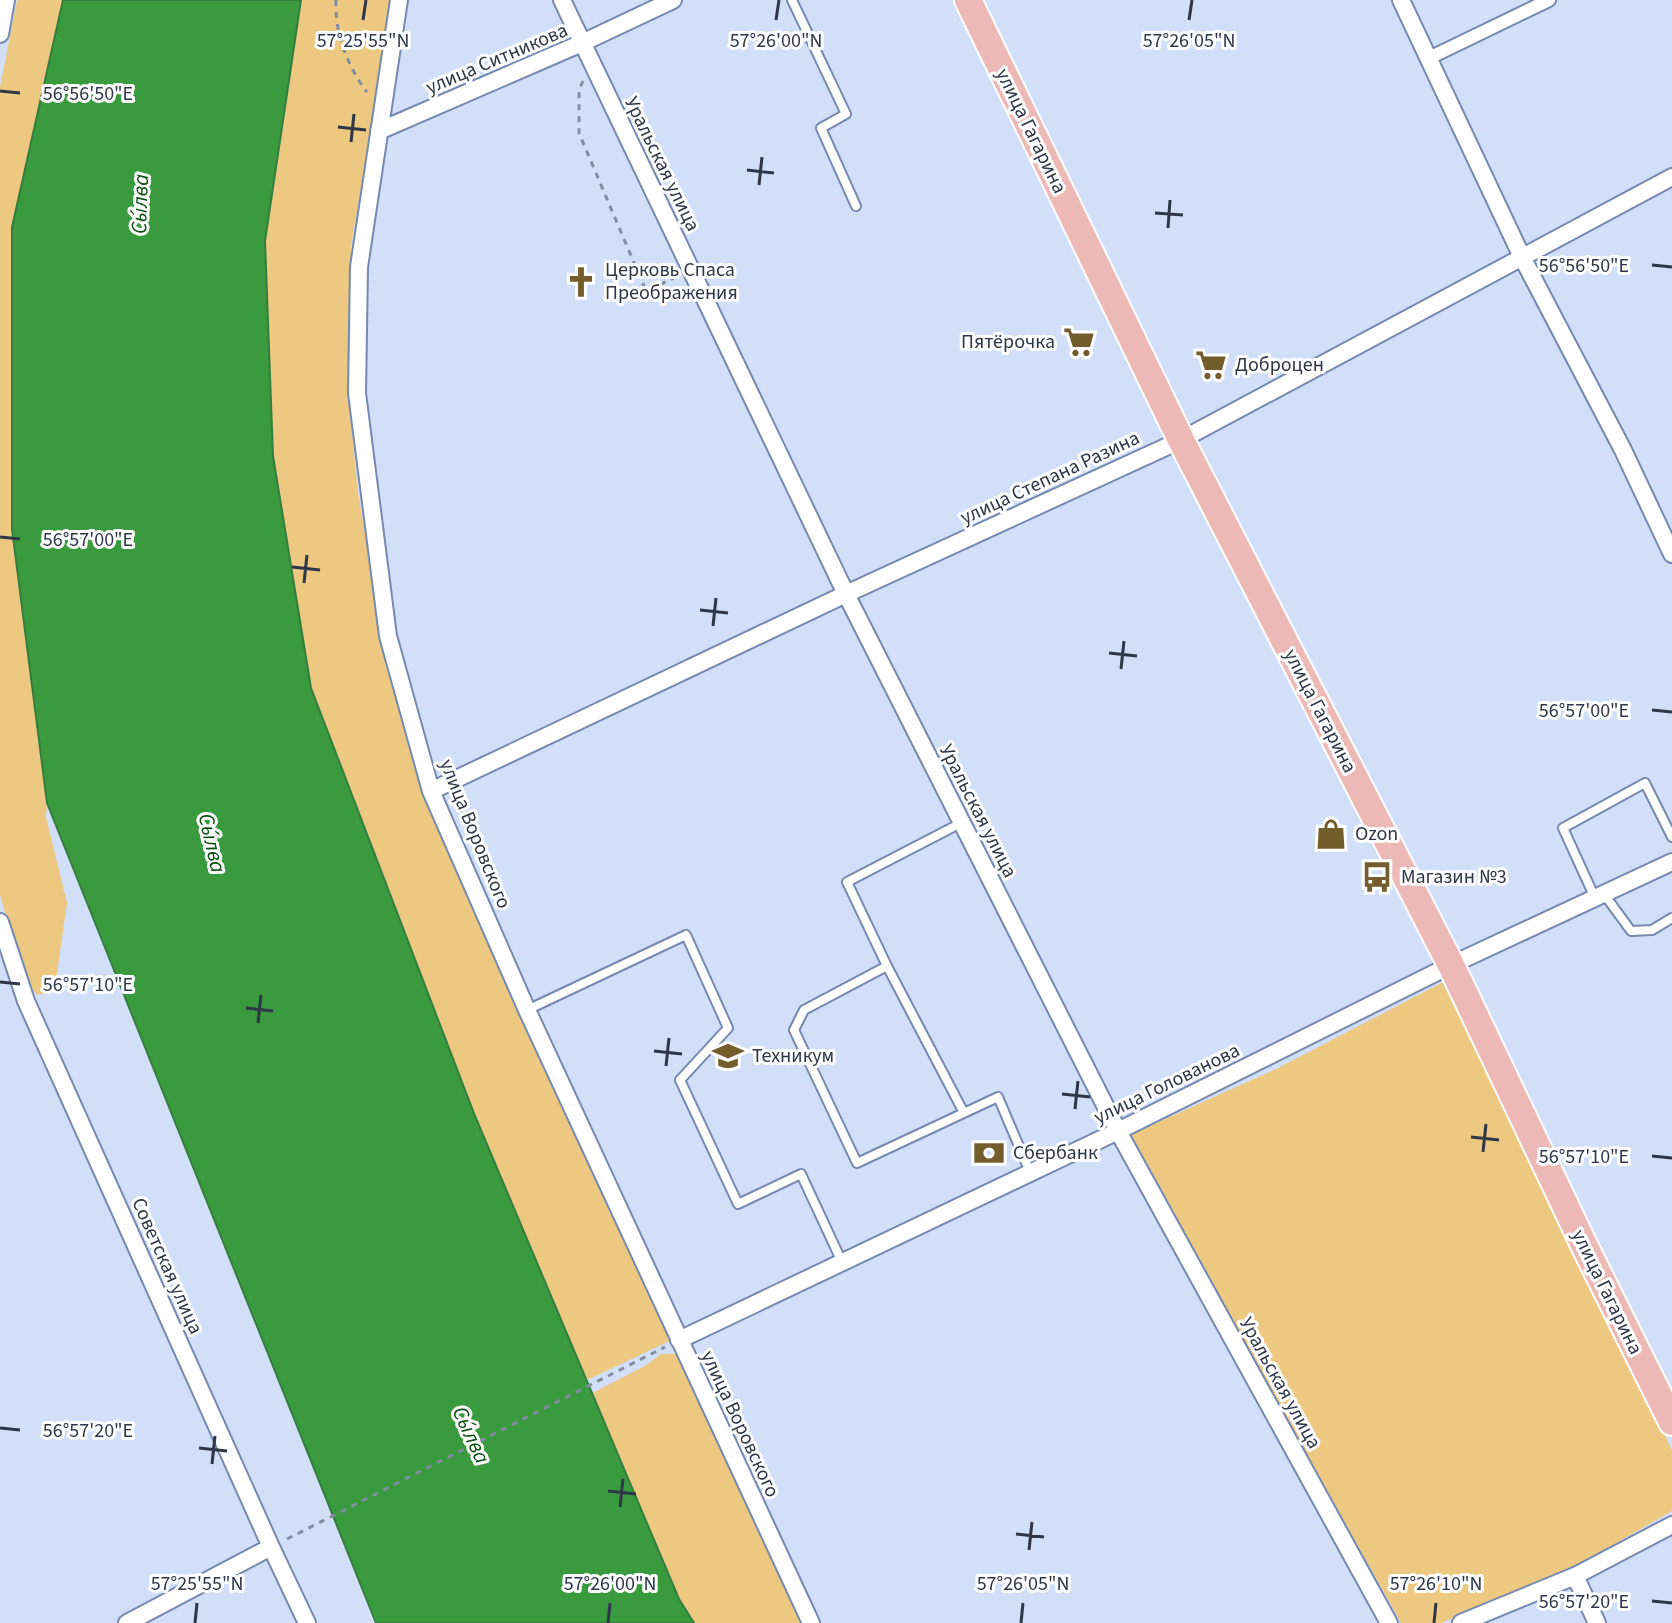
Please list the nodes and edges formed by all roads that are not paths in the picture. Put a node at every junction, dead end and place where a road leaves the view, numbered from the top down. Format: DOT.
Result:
graph roads {
  1 [pos="6,0"];
  2 [pos="399,0"];
  3 [pos="562,0"];
  4 [pos="673,0"];
  5 [pos="792,0"];
  6 [pos="968,0"];
  7 [pos="1401,0"];
  8 [pos="1549,0"];
  9 [pos="0,34"];
  10 [pos="582,43"];
  11 [pos="1427,59"];
  12 [pos="379,131"];
  13 [pos="1672,177"];
  14 [pos="856,206"];
  15 [pos="1522,257"];
  16 [pos="1181,440"];
  17 [pos="1672,554"];
  18 [pos="846,594"];
  19 [pos="431,791"];
  20 [pos="961,822"];
  21 [pos="1672,837"];
  22 [pos="1672,862"];
  23 [pos="1599,896"];
  24 [pos="1672,918"];
  25 [pos="0,922"];
  26 [pos="1451,965"];
  27 [pos="887,966"];
  28 [pos="527,1010"];
  29 [pos="964,1113"];
  30 [pos="1118,1131"];
  31 [pos="1030,1173"];
  32 [pos="842,1262"];
  33 [pos="674,1342"];
  34 [pos="1672,1422"];
  35 [pos="1672,1525"];
  36 [pos="275,1545"];
  37 [pos="1575,1576"];
  38 [pos="127,1623"];
  39 [pos="307,1623"];
  40 [pos="811,1623"];
  41 [pos="1389,1623"];
  42 [pos="1461,1623"];
  43 [pos="1597,1623"];
  1 -- 9 [label="street"];
  2 -- 12 [label="street, улица Воровского"];
  3 -- 10 [label="street, Уральская улица"];
  4 -- 10 [label="street, улица Ситникова"];
  5 -- 14 [label="lane"];
  6 -- 16 [label="main road, улица Гагарина"];
  7 -- 11 [label="street"];
  8 -- 11 [label="street"];
  10 -- 12 [label="street, улица Ситникова"];
  10 -- 18 [label="street, Уральская улица"];
  11 -- 15 [label="street"];
  12 -- 19 [label="street, улица Воровского"];
  13 -- 15 [label="street, улица Степана Разина"];
  15 -- 16 [label="street, улица Степана Разина"];
  15 -- 17 [label="street"];
  16 -- 18 [label="street, улица Степана Разина"];
  16 -- 26 [label="main road, улица Гагарина"];
  18 -- 19 [label="street, улица Степана Разина"];
  18 -- 20 [label="street, Уральская улица"];
  19 -- 28 [label="street, улица Воровского"];
  20 -- 27 [label="lane"];
  20 -- 30 [label="street, Уральская улица"];
  21 -- 23 [label="lane"];
  22 -- 23 [label="street, улица Голованова"];
  23 -- 24 [label="lane"];
  23 -- 26 [label="street, улица Голованова"];
  25 -- 36 [label="street, Советская улица"];
  26 -- 30 [label="street, улица Голованова"];
  26 -- 34 [label="main road, улица Гагарина"];
  27 -- 29 [label="lane"];
  27 -- 29 [label="lane"];
  28 -- 32 [label="lane"];
  28 -- 33 [label="street, улица Воровского"];
  29 -- 31 [label="lane"];
  30 -- 31 [label="street, улица Голованова"];
  30 -- 41 [label="street, Уральская улица"];
  31 -- 32 [label="street, улица Голованова"];
  32 -- 33 [label="street, улица Голованова"];
  33 -- 40 [label="street, улица Воровского"];
  35 -- 37 [label="street"];
  36 -- 38 [label="street"];
  36 -- 39 [label="street, Советская улица"];
  37 -- 42 [label="street"];
  37 -- 43 [label="street"];
}
